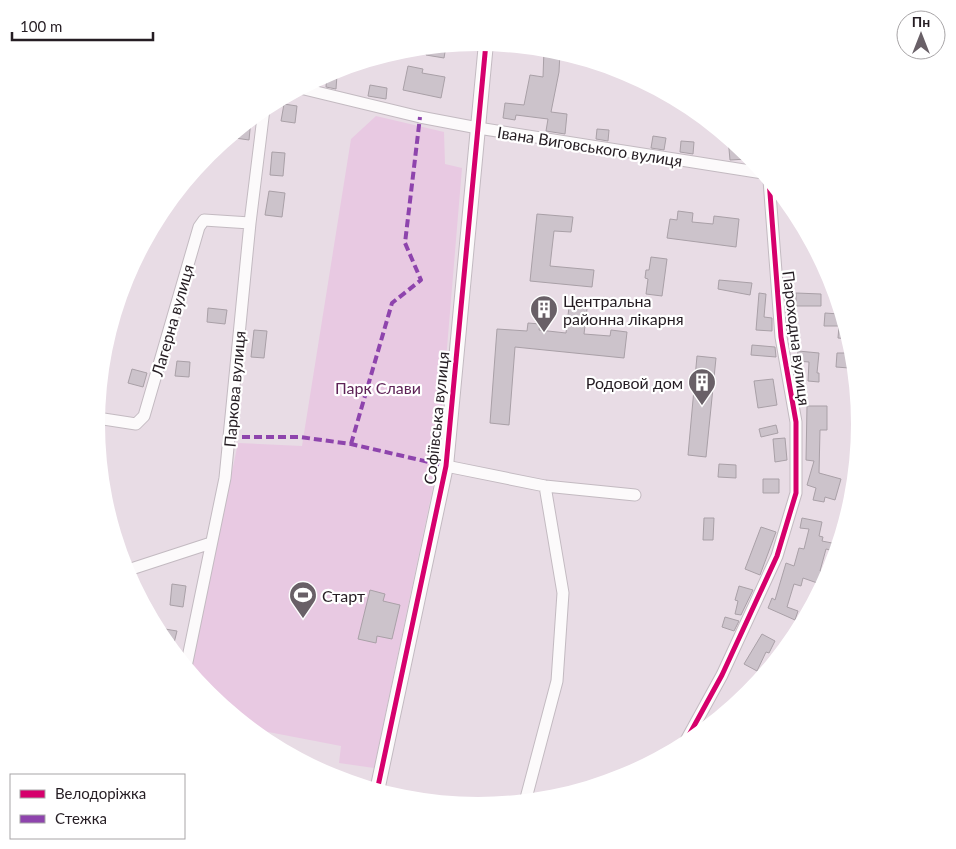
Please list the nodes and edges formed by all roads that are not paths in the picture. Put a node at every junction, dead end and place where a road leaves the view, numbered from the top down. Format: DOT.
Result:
graph roads {
  1 [pos="485,51"];
  2 [pos="311,91"];
  3 [pos="263,120"];
  4 [pos="478,128"];
  5 [pos="752,171"];
  6 [pos="770,192"];
  7 [pos="250,223"];
  8 [pos="105,419"];
  9 [pos="446,466"];
  10 [pos="545,486"];
  11 [pos="635,495"];
  12 [pos="211,542"];
  13 [pos="133,568"];
  14 [pos="188,659"];
  15 [pos="692,730"];
  16 [pos="378,784"];
  17 [pos="527,795"];
  1 -- 4 [label="street, Софіївська вулиця"];
  2 -- 4 [label="street, Івана Виговського вулиця"];
  3 -- 7 [label="street, Паркова вулиця"];
  4 -- 5 [label="street, Івана Виговського вулиця"];
  4 -- 9 [label="street, Софіївська вулиця"];
  6 -- 15 [label="street, Пароходна вулиця"];
  7 -- 8 [label="street, Лагерна вулиця"];
  7 -- 12 [label="street, Паркова вулиця"];
  9 -- 10 [label="street"];
  9 -- 16 [label="street, Софіївська вулиця"];
  10 -- 11 [label="street"];
  10 -- 17 [label="street"];
  12 -- 13 [label="street"];
  12 -- 14 [label="street, Паркова вулиця"];
}
